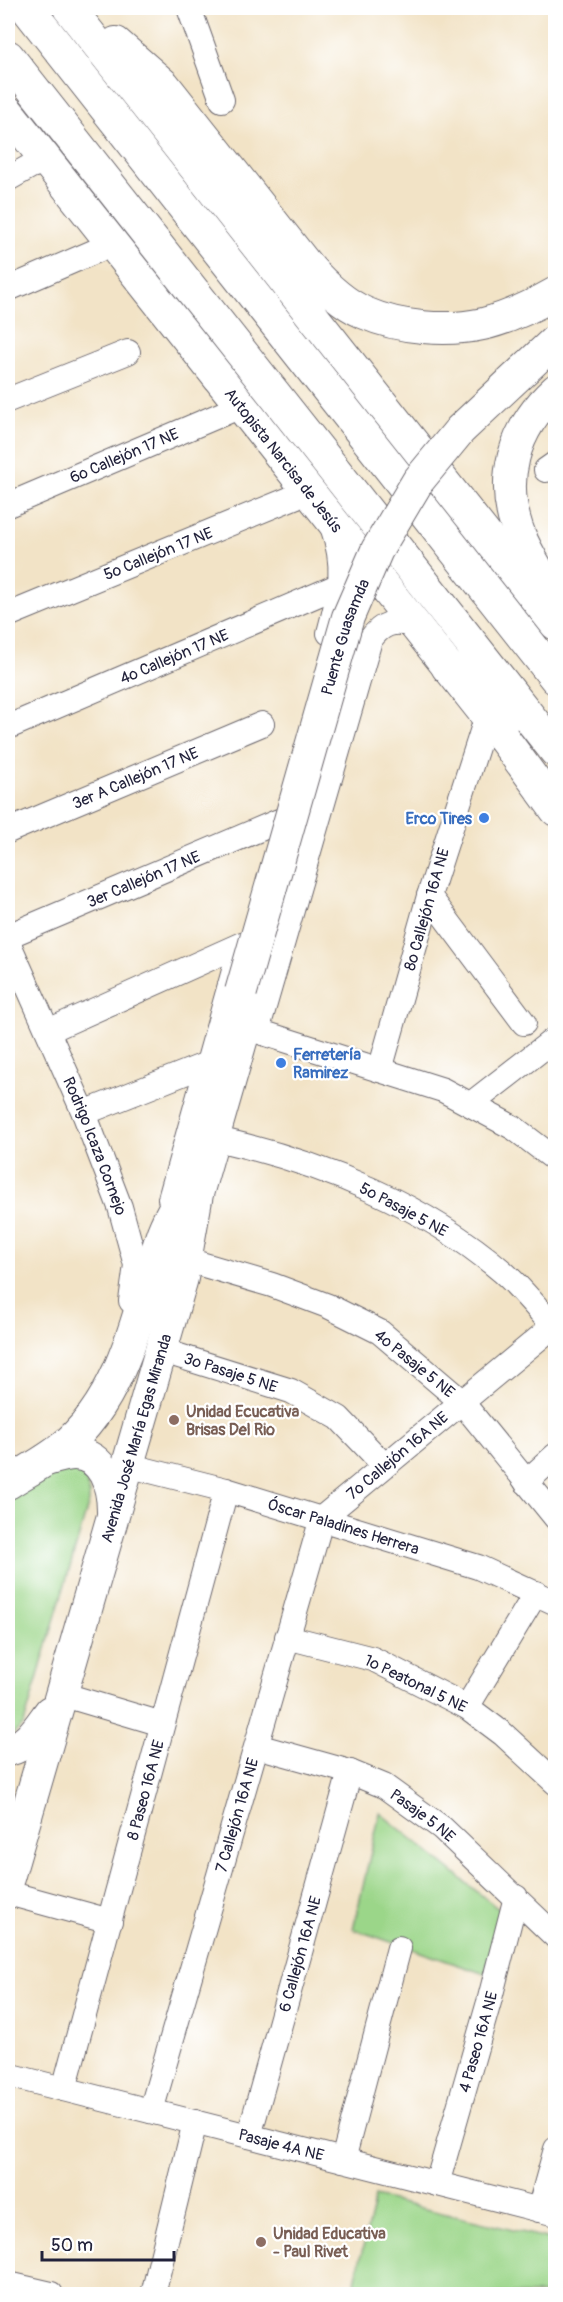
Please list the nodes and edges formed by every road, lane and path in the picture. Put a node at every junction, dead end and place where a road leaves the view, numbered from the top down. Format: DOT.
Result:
graph roads {
  1 [pos="27,8"];
  2 [pos="69,8"];
  3 [pos="76,8"];
  4 [pos="189,8"];
  5 [pos="8,57"];
  6 [pos="222,100"];
  7 [pos="8,112"];
  8 [pos="47,161"];
  9 [pos="8,178"];
  10 [pos="112,244"];
  11 [pos="8,289"];
  12 [pos="555,293"];
  13 [pos="555,340"];
  14 [pos="128,352"];
  15 [pos="555,354"];
  16 [pos="555,390"];
  17 [pos="8,400"];
  18 [pos="241,406"];
  19 [pos="309,491"];
  20 [pos="8,505"];
  21 [pos="330,519"];
  22 [pos="340,585"];
  23 [pos="555,603"];
  24 [pos="8,615"];
  25 [pos="555,624"];
  26 [pos="414,626"];
  27 [pos="448,667"];
  28 [pos="555,678"];
  29 [pos="487,716"];
  30 [pos="262,724"];
  31 [pos="8,728"];
  32 [pos="549,743"];
  33 [pos="555,810"];
  34 [pos="279,821"];
  35 [pos="8,831"];
  36 [pos="429,896"];
  37 [pos="8,936"];
  38 [pos="8,942"];
  39 [pos="242,944"];
  40 [pos="247,994"];
  41 [pos="524,1023"];
  42 [pos="48,1031"];
  43 [pos="257,1031"];
  44 [pos="555,1038"];
  45 [pos="207,1064"];
  46 [pos="380,1070"];
  47 [pos="471,1104"];
  48 [pos="84,1113"];
  49 [pos="225,1140"];
  50 [pos="555,1160"];
  51 [pos="164,1228"];
  52 [pos="188,1270"];
  53 [pos="554,1325"];
  54 [pos="160,1350"];
  55 [pos="123,1360"];
  56 [pos="462,1401"];
  57 [pos="555,1455"];
  58 [pos="46,1460"];
  59 [pos="127,1465"];
  60 [pos="384,1465"];
  61 [pos="526,1482"];
  62 [pos="8,1483"];
  63 [pos="225,1490"];
  64 [pos="113,1512"];
  65 [pos="322,1518"];
  66 [pos="555,1518"];
  67 [pos="546,1598"];
  68 [pos="287,1637"];
  69 [pos="59,1697"];
  70 [pos="467,1707"];
  71 [pos="162,1724"];
  72 [pos="257,1746"];
  73 [pos="8,1750"];
  74 [pos="350,1772"];
  75 [pos="555,1783"];
  76 [pos="8,1878"];
  77 [pos="8,1893"];
  78 [pos="516,1897"];
  79 [pos="110,1921"];
  80 [pos="555,1937"];
  81 [pos="399,1948"];
  82 [pos="8,2075"];
  83 [pos="64,2089"];
  84 [pos="151,2111"];
  85 [pos="195,2122"];
  86 [pos="249,2136"];
  87 [pos="555,2149"];
  88 [pos="343,2160"];
  89 [pos="437,2184"];
  90 [pos="547,2212"];
  91 [pos="8,2284"];
  92 [pos="51,2295"];
  93 [pos="153,2295"];
  1 -- 28 [label="highway"];
  2 -- 25 [label="main road"];
  3 -- 12 [label="main road"];
  4 -- 6 [label="street"];
  5 -- 32 [label="highway, Autopista Narcisa de Jesús"];
  7 -- 8 [label="main road, Autopista Narcisa de Jesús"];
  8 -- 9 [label="street"];
  8 -- 10 [label="main road, Autopista Narcisa de Jesús"];
  10 -- 11 [label="street"];
  10 -- 18 [label="main road, Autopista Narcisa de Jesús"];
  13 -- 40 [label="main road, Puente Guasamda, bridge"];
  14 -- 17 [label="street"];
  15 -- 40 [label="main road, Puente Guasamda"];
  16 -- 23 [label="main road"];
  18 -- 19 [label="main road, Autopista Narcisa de Jesús"];
  18 -- 20 [label="street, 6º Callejón 17 NE"];
  19 -- 21 [label="main road, Autopista Narcisa de Jesús"];
  19 -- 24 [label="street, 5º Callejón 17 NE"];
  21 -- 22 [label="street"];
  21 -- 26 [label="main road, Autopista Narcisa de Jesús"];
  22 -- 31 [label="street, 4º Callejón 17 NE"];
  22 -- 34 [label="street"];
  26 -- 27 [label="main road, Autopista Narcisa de Jesús"];
  26 -- 43 [label="street"];
  27 -- 29 [label="main road, Autopista Narcisa de Jesús"];
  27 -- 32 [label="highway"];
  29 -- 33 [label="main road, Autopista Narcisa de Jesús"];
  29 -- 36 [label="street, 8º Callejón 16A NE"];
  30 -- 35 [label="street, 3er A Callejón 17 NE"];
  34 -- 37 [label="street, 3er Callejón 17 NE"];
  34 -- 39 [label="street"];
  36 -- 41 [label="street"];
  36 -- 46 [label="street, 8º Callejón 16A NE"];
  38 -- 42 [label="street, Rodrigo Icaza Cornejo"];
  39 -- 42 [label="street"];
  39 -- 45 [label="street"];
  40 -- 51 [label="main road, Avenida José María Egas Miranda"];
  40 -- 52 [label="main road, Avenida José María Egas Miranda"];
  42 -- 48 [label="street, Rodrigo Icaza Cornejo"];
  43 -- 46 [label="street"];
  43 -- 49 [label="street"];
  44 -- 47 [label="street"];
  45 -- 48 [label="street"];
  45 -- 51 [label="street"];
  46 -- 47 [label="street"];
  47 -- 50 [label="street"];
  48 -- 55 [label="street, Rodrigo Icaza Cornejo"];
  49 -- 52 [label="street"];
  49 -- 53 [label="street, 5º Pasaje 5 NE"];
  51 -- 55 [label="main road, Avenida José María Egas Miranda"];
  52 -- 54 [label="main road, Avenida José María Egas Miranda"];
  52 -- 56 [label="street, 4º Pasaje 5 NE"];
  53 -- 56 [label="street, 7º Callejón 16A NE"];
  54 -- 59 [label="main road, Avenida José María Egas Miranda"];
  54 -- 60 [label="street, 3º Pasaje 5 NE"];
  55 -- 58 [label="main road, Avenida José María Egas Miranda"];
  56 -- 60 [label="street, 7º Callejón 16A NE"];
  56 -- 61 [label="street, 4º Pasaje 5 NE"];
  57 -- 61 [label="street"];
  58 -- 62 [label="main road, Avenida José María Egas Miranda"];
  58 -- 64 [label="main road"];
  59 -- 63 [label="street, Óscar Paladines Herrera"];
  59 -- 64 [label="main road, Avenida José María Egas Miranda"];
  60 -- 65 [label="street, 7º Callejón 16A NE"];
  61 -- 66 [label="street, 4º Pasaje 5 NE"];
  63 -- 65 [label="street, Óscar Paladines Herrera"];
  63 -- 71 [label="street, 8 Paseo 16A NE"];
  64 -- 69 [label="main road, Avenida José María Egas Miranda"];
  65 -- 67 [label="street, Óscar Paladines Herrera"];
  65 -- 68 [label="street, 7 Callejón 16A NE"];
  67 -- 70 [label="street"];
  68 -- 70 [label="street, 1º Peatonal 5 NE"];
  68 -- 72 [label="street, 7 Callejón 16A NE"];
  69 -- 71 [label="street"];
  69 -- 73 [label="main road"];
  69 -- 76 [label="main road, Avenida José María Egas Miranda"];
  70 -- 75 [label="street, 1º Peatonal 5 NE"];
  71 -- 79 [label="street, 8 Paseo 16A NE"];
  72 -- 74 [label="street, Pasaje 5 NE"];
  72 -- 84 [label="street, 7 Callejón 16A NE"];
  74 -- 78 [label="street, Pasaje 5 NE"];
  74 -- 86 [label="street, 6 Callejón 16A NE"];
  77 -- 79 [label="street"];
  78 -- 80 [label="street, Pasaje 5 NE"];
  78 -- 89 [label="street, 4 Paseo 16A NE"];
  79 -- 83 [label="street, 8 Paseo 16A NE"];
  81 -- 88 [label="street"];
  82 -- 83 [label="street, Pasaje 4A NE"];
  83 -- 84 [label="street, Pasaje 4A NE"];
  84 -- 85 [label="street, Pasaje 4A NE"];
  85 -- 86 [label="street, Pasaje 4A NE"];
  85 -- 93 [label="street"];
  86 -- 88 [label="street, Pasaje 4A NE"];
  87 -- 90 [label="street"];
  88 -- 89 [label="street, Pasaje 4A NE"];
  89 -- 90 [label="street, Pasaje 4A NE"];
  91 -- 92 [label="street"];
}
